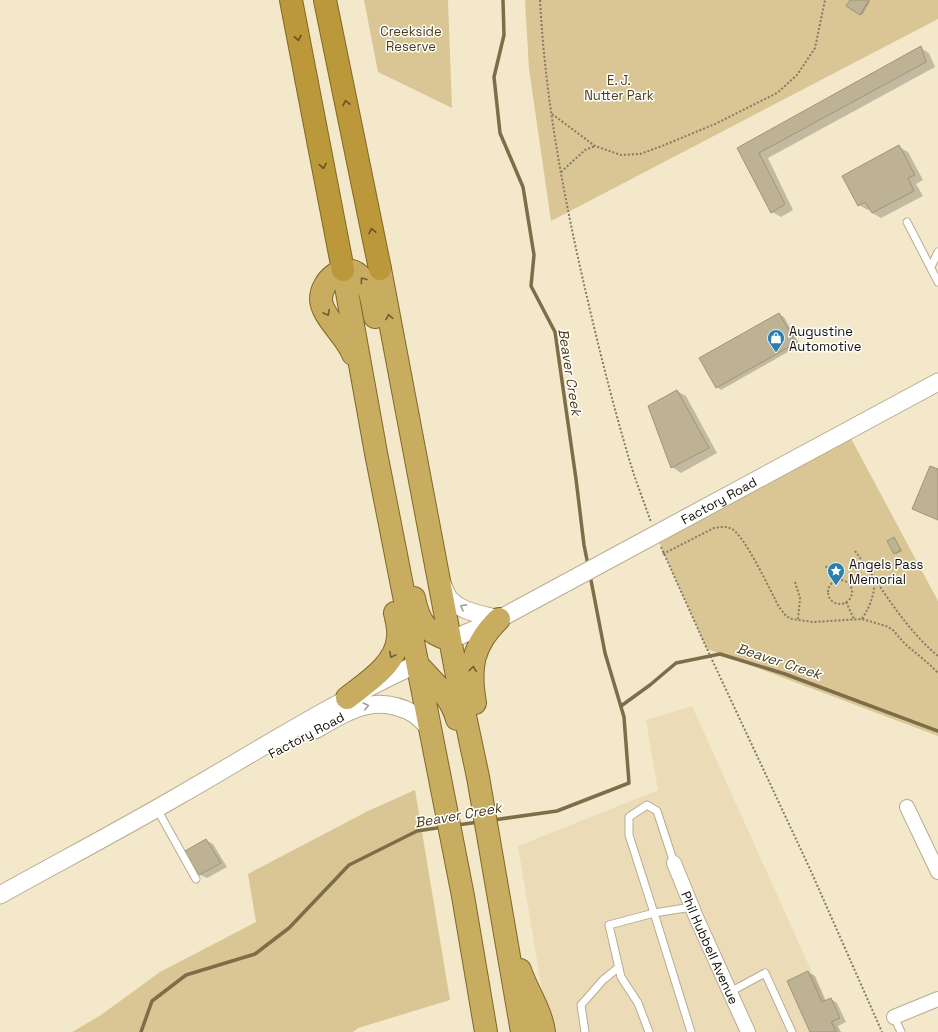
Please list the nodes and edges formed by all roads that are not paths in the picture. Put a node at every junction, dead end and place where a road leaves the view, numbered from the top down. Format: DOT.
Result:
graph roads {
  1 [pos="291,0"];
  2 [pos="325,0"];
  3 [pos="907,222"];
  4 [pos="938,252"];
  5 [pos="931,267"];
  6 [pos="343,270"];
  7 [pos="938,282"];
  8 [pos="347,296"];
  9 [pos="361,374"];
  10 [pos="938,382"];
  11 [pos="376,453"];
  12 [pos="438,575"];
  13 [pos="499,619"];
  14 [pos="450,640"];
  15 [pos="418,664"];
  16 [pos="348,698"];
  17 [pos="430,729"];
  18 [pos="465,780"];
  19 [pos="180,795"];
  20 [pos="907,807"];
  21 [pos="157,808"];
  22 [pos="482,864"];
  23 [pos="674,864"];
  24 [pos="938,872"];
  25 [pos="196,879"];
  26 [pos="0,895"];
  27 [pos="692,908"];
  28 [pos="654,913"];
  29 [pos="504,922"];
  30 [pos="470,936"];
  31 [pos="619,967"];
  32 [pos="730,992"];
  33 [pos="938,999"];
  34 [pos="894,1017"];
  35 [pos="475,1032"];
  36 [pos="486,1032"];
  37 [pos="497,1032"];
  38 [pos="522,1032"];
  39 [pos="544,1032"];
  40 [pos="584,1032"];
  41 [pos="649,1032"];
  42 [pos="691,1032"];
  43 [pos="748,1032"];
  44 [pos="792,1032"];
  45 [pos="901,1032"];
  1 -- 6 [label="highway, one-way"];
  12 -- 2 [label="highway, one-way"];
  3 -- 5 [label="lane"];
  4 -- 5 [label="lane"];
  5 -- 7 [label="lane"];
  6 -- 8 [label="highway"];
  6 -- 9 [label="highway, one-way"];
  12 -- 6 [label="highway, one-way"];
  8 -- 9 [label="highway"];
  8 -- 14 [label="highway"];
  9 -- 11 [label="highway"];
  10 -- 13 [label="street, Factory Road"];
  11 -- 15 [label="highway"];
  11 -- 16 [label="highway, one-way"];
  13 -- 12 [label="street, one-way"];
  12 -- 14 [label="highway"];
  13 -- 14 [label="street, Factory Road"];
  18 -- 13 [label="highway, one-way"];
  14 -- 18 [label="highway"];
  15 -- 16 [label="street, Factory Road"];
  15 -- 17 [label="highway"];
  15 -- 18 [label="highway"];
  16 -- 19 [label="street, Factory Road"];
  17 -- 18 [label="highway"];
  19 -- 17 [label="street, Factory Road, one-way"];
  18 -- 22 [label="highway"];
  18 -- 22 [label="highway"];
  19 -- 21 [label="street, Factory Road"];
  20 -- 24 [label="street"];
  21 -- 25 [label="lane"];
  21 -- 26 [label="street, Factory Road"];
  22 -- 29 [label="highway"];
  22 -- 30 [label="highway"];
  22 -- 37 [label="highway"];
  23 -- 27 [label="street, Phil Hubbell Avenue"];
  23 -- 28 [label="lane"];
  27 -- 28 [label="lane"];
  27 -- 32 [label="street, Phil Hubbell Avenue"];
  28 -- 31 [label="lane"];
  28 -- 42 [label="lane"];
  29 -- 38 [label="highway"];
  29 -- 39 [label="highway"];
  30 -- 35 [label="highway"];
  30 -- 36 [label="highway"];
  31 -- 40 [label="lane"];
  31 -- 41 [label="lane"];
  32 -- 43 [label="street, Phil Hubbell Avenue"];
  32 -- 44 [label="lane"];
  33 -- 34 [label="street"];
  34 -- 45 [label="lane"];
}
